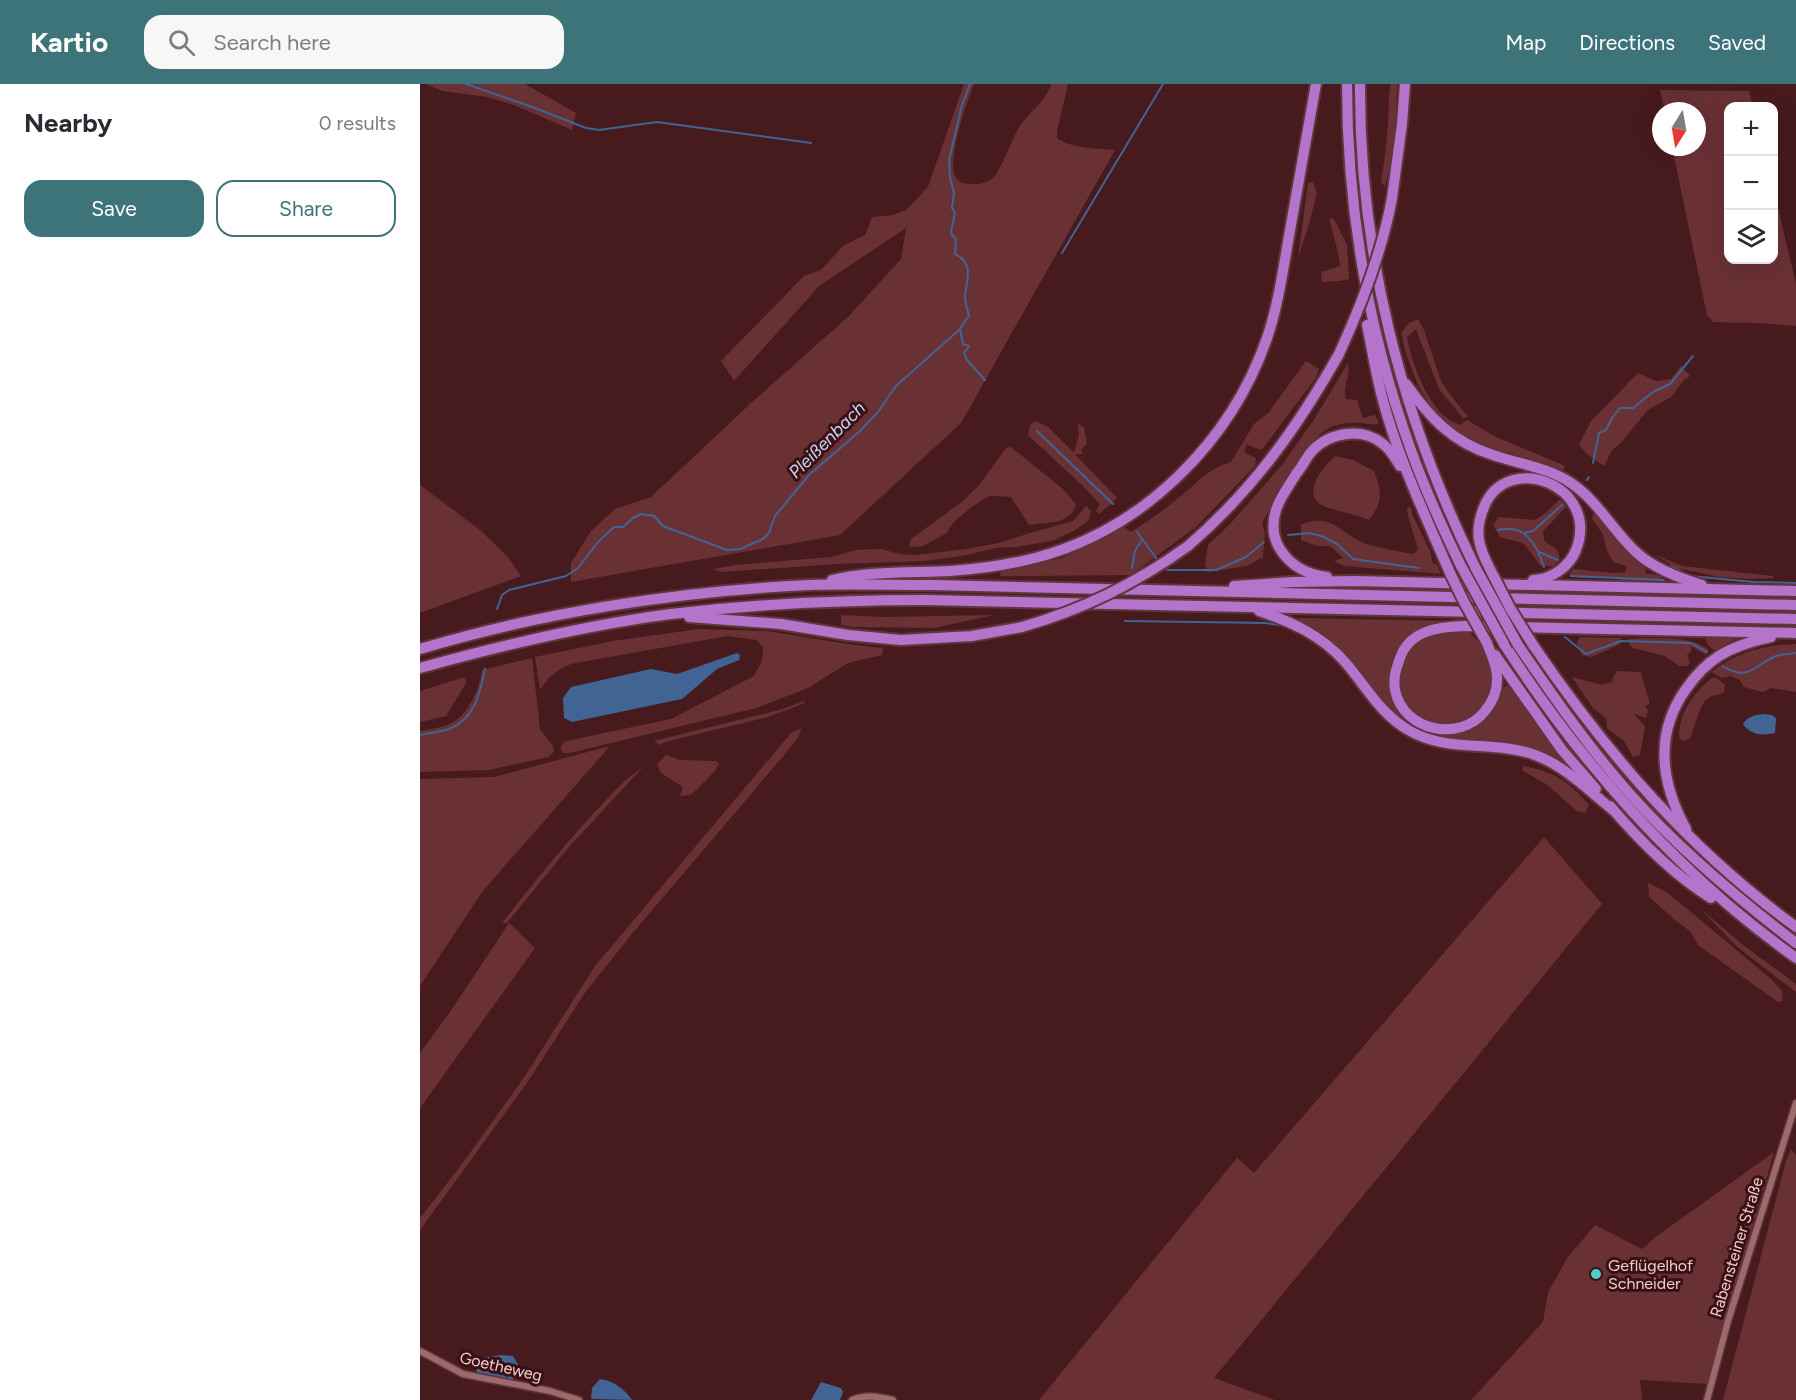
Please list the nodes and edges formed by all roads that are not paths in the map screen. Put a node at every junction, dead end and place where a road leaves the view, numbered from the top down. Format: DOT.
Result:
graph roads {
  1 [pos="1316,84"];
  2 [pos="1347,84"];
  3 [pos="1360,84"];
  4 [pos="1404,84"];
  5 [pos="1359,248"];
  6 [pos="1399,374"];
  7 [pos="1410,481"];
  8 [pos="1353,581"];
  9 [pos="1500,584"];
  10 [pos="812,585"];
  11 [pos="1713,589"];
  12 [pos="1186,591"];
  13 [pos="1796,591"];
  14 [pos="1796,605"];
  15 [pos="1248,607"];
  16 [pos="669,614"];
  17 [pos="1796,619"];
  18 [pos="1791,633"];
  19 [pos="1487,643"];
  20 [pos="420,649"];
  21 [pos="420,668"];
  22 [pos="1613,810"];
  23 [pos="1694,842"];
  24 [pos="1739,915"];
  25 [pos="1796,927"];
  26 [pos="1796,943"];
  27 [pos="1796,958"];
  28 [pos="1796,1103"];
  29 [pos="420,1351"];
  30 [pos="579,1400"];
  31 [pos="852,1400"];
  32 [pos="893,1400"];
  33 [pos="1707,1400"];
  1 -- 10 [label="highway"];
  2 -- 5 [label="highway"];
  3 -- 6 [label="highway"];
  4 -- 16 [label="highway, bridge"];
  5 -- 7 [label="highway"];
  5 -- 24 [label="highway, bridge"];
  6 -- 11 [label="highway"];
  6 -- 26 [label="highway, bridge"];
  7 -- 8 [label="highway"];
  7 -- 19 [label="highway, bridge"];
  8 -- 9 [label="highway"];
  8 -- 12 [label="highway"];
  9 -- 11 [label="highway"];
  9 -- 23 [label="highway, bridge"];
  10 -- 12 [label="highway"];
  10 -- 20 [label="highway"];
  11 -- 13 [label="highway"];
  12 -- 14 [label="highway"];
  15 -- 16 [label="highway"];
  15 -- 17 [label="highway"];
  15 -- 22 [label="highway"];
  16 -- 21 [label="highway"];
  18 -- 19 [label="highway"];
  18 -- 23 [label="highway"];
  19 -- 22 [label="highway"];
  22 -- 24 [label="highway"];
  23 -- 25 [label="highway"];
  24 -- 27 [label="highway"];
  28 -- 33 [label="street, Rabensteiner Straße"];
  29 -- 30 [label="street, Goetheweg"];
  31 -- 32 [label="street"];
}
